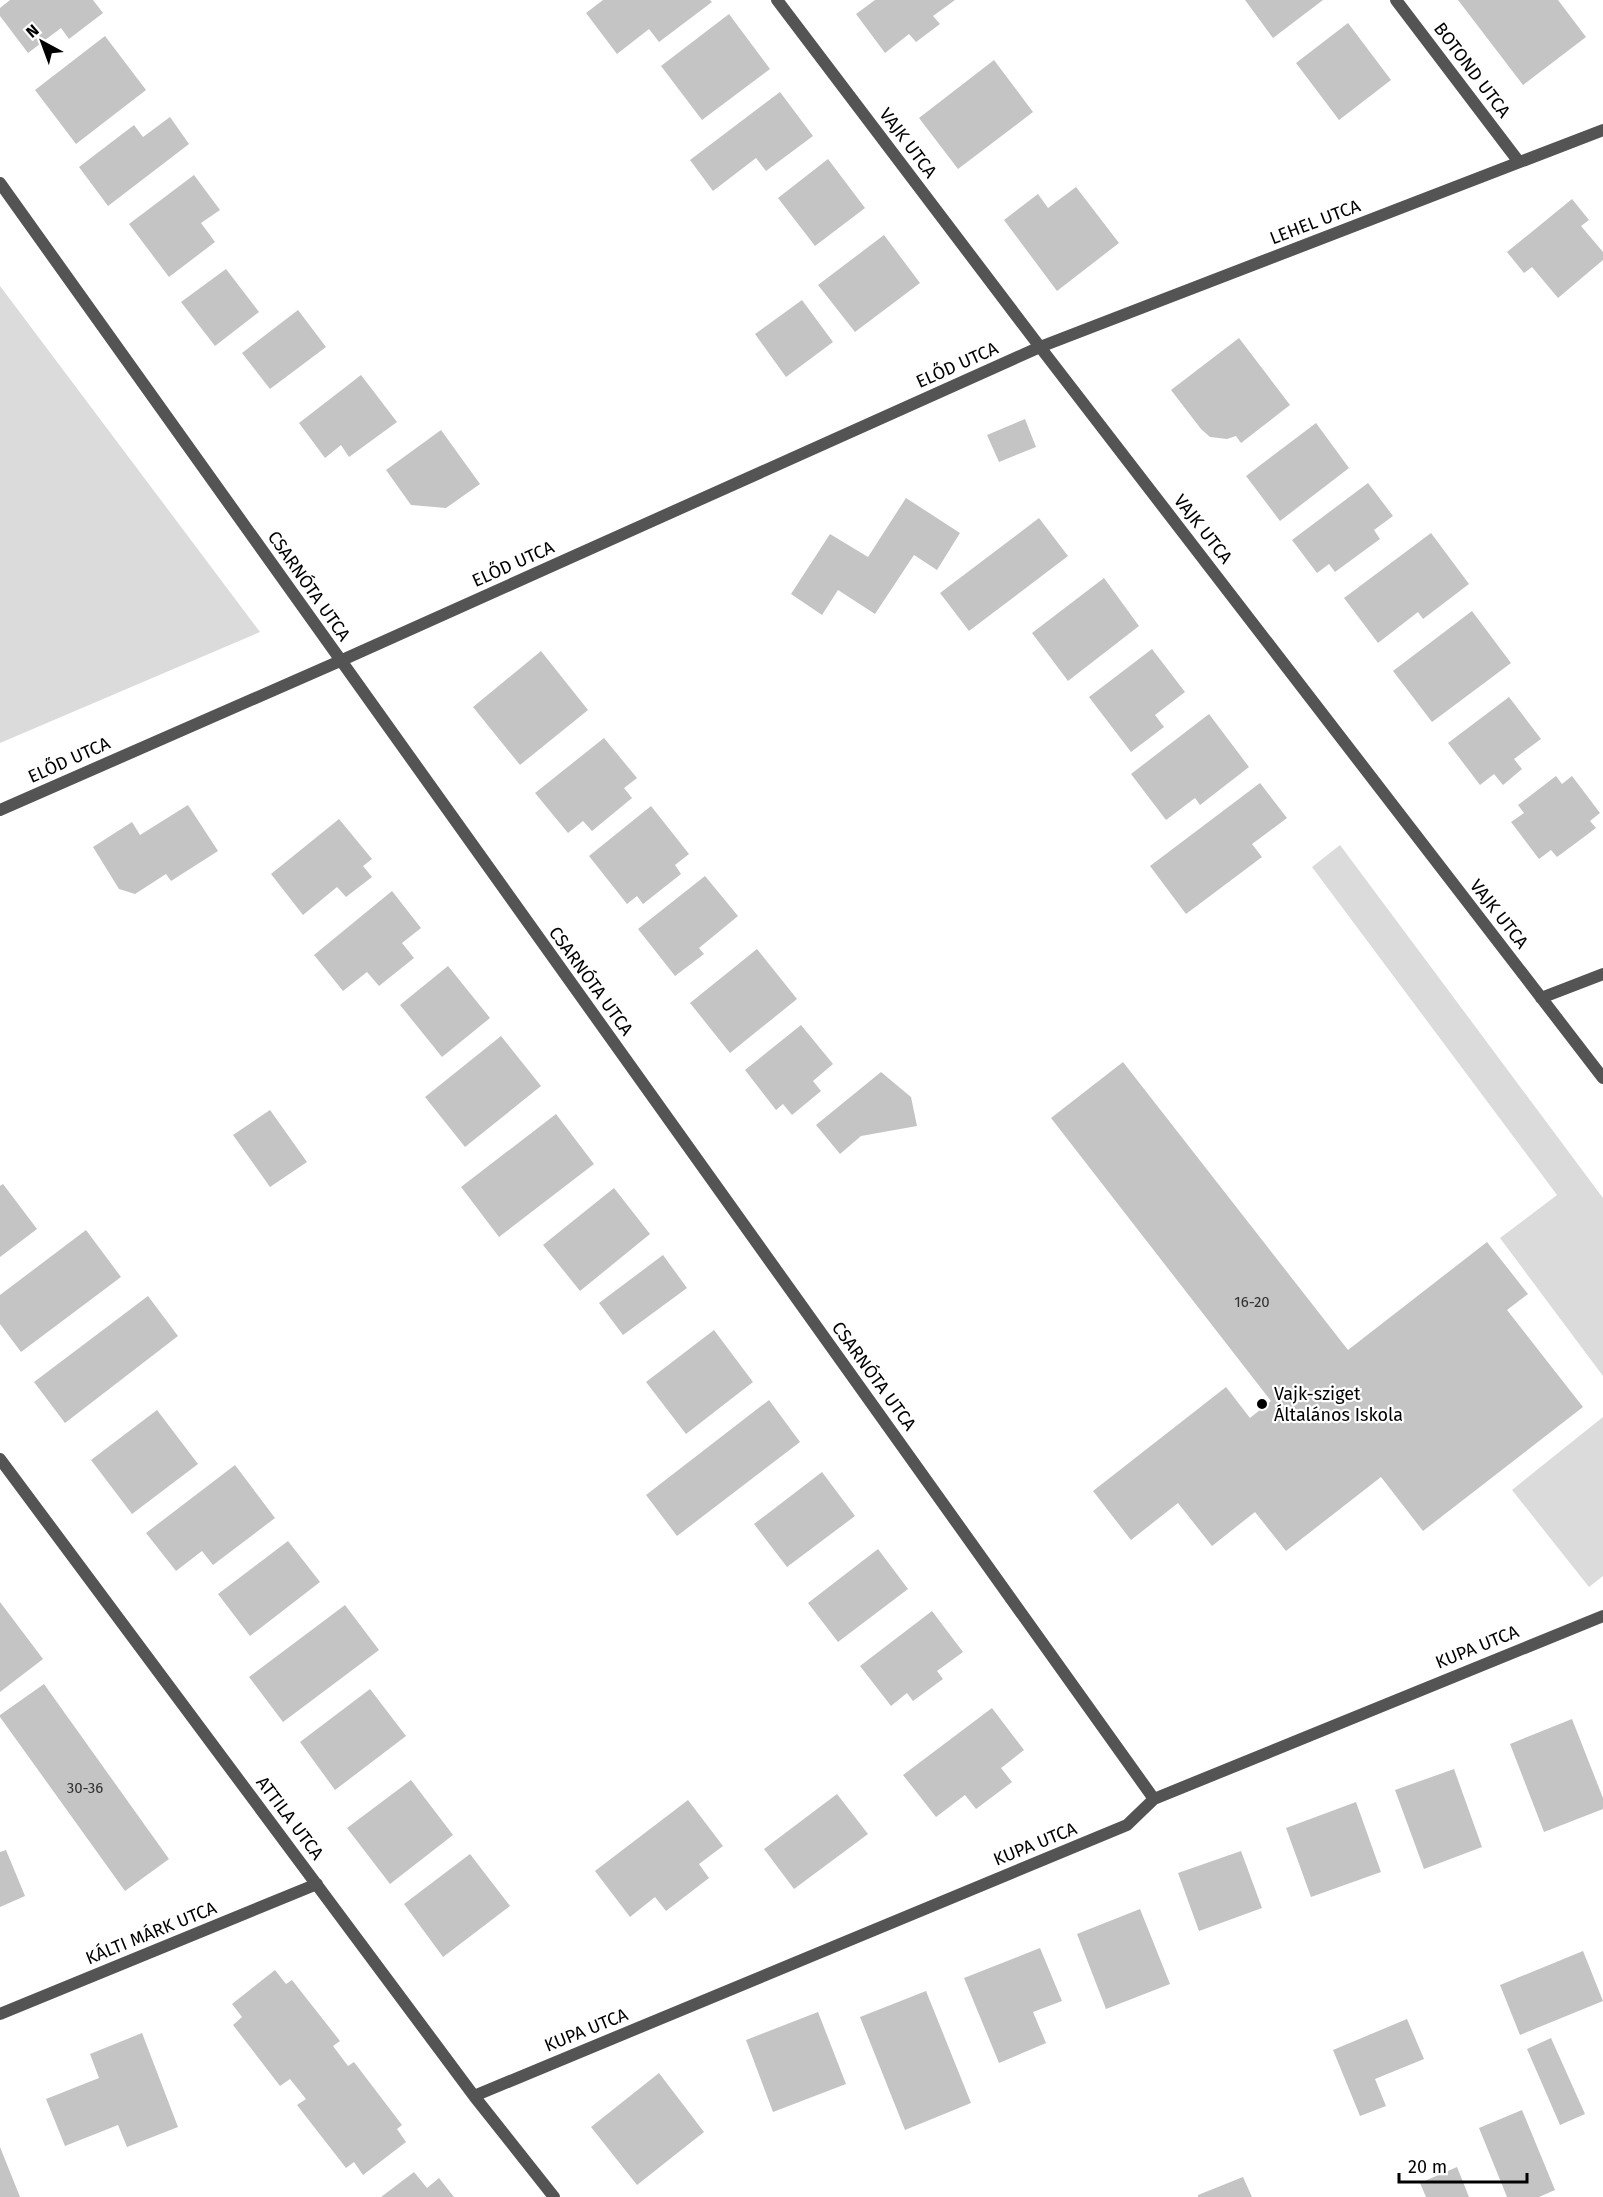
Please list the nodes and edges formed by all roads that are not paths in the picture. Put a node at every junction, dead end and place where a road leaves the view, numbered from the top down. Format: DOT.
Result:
graph roads {
  1 [pos="777,0"];
  2 [pos="1396,0"];
  3 [pos="1603,130"];
  4 [pos="1520,162"];
  5 [pos="0,183"];
  6 [pos="1040,347"];
  7 [pos="340,661"];
  8 [pos="0,810"];
  9 [pos="1603,974"];
  10 [pos="1541,998"];
  11 [pos="1603,1078"];
  12 [pos="0,1459"];
  13 [pos="1603,1616"];
  14 [pos="1154,1799"];
  15 [pos="317,1884"];
  16 [pos="0,2014"];
  17 [pos="474,2096"];
  18 [pos="554,2197"];
  1 -- 6 [label="street, VAJK UTCA"];
  2 -- 4 [label="street, BOTOND UTCA"];
  3 -- 4 [label="street, LEHEL UTCA"];
  4 -- 6 [label="street, LEHEL UTCA"];
  5 -- 7 [label="street, CSARNÓTA UTCA"];
  6 -- 7 [label="street, ELŐD UTCA"];
  6 -- 10 [label="street, VAJK UTCA"];
  7 -- 8 [label="street, ELŐD UTCA"];
  7 -- 14 [label="street, CSARNÓTA UTCA"];
  9 -- 10 [label="street"];
  10 -- 11 [label="street, VAJK UTCA"];
  12 -- 15 [label="street, ATTILA UTCA"];
  13 -- 14 [label="street, KUPA UTCA"];
  14 -- 17 [label="street, KUPA UTCA"];
  15 -- 16 [label="street, KÁLTI MÁRK UTCA"];
  15 -- 17 [label="street, ATTILA UTCA"];
  17 -- 18 [label="street, ATTILA UTCA"];
}
